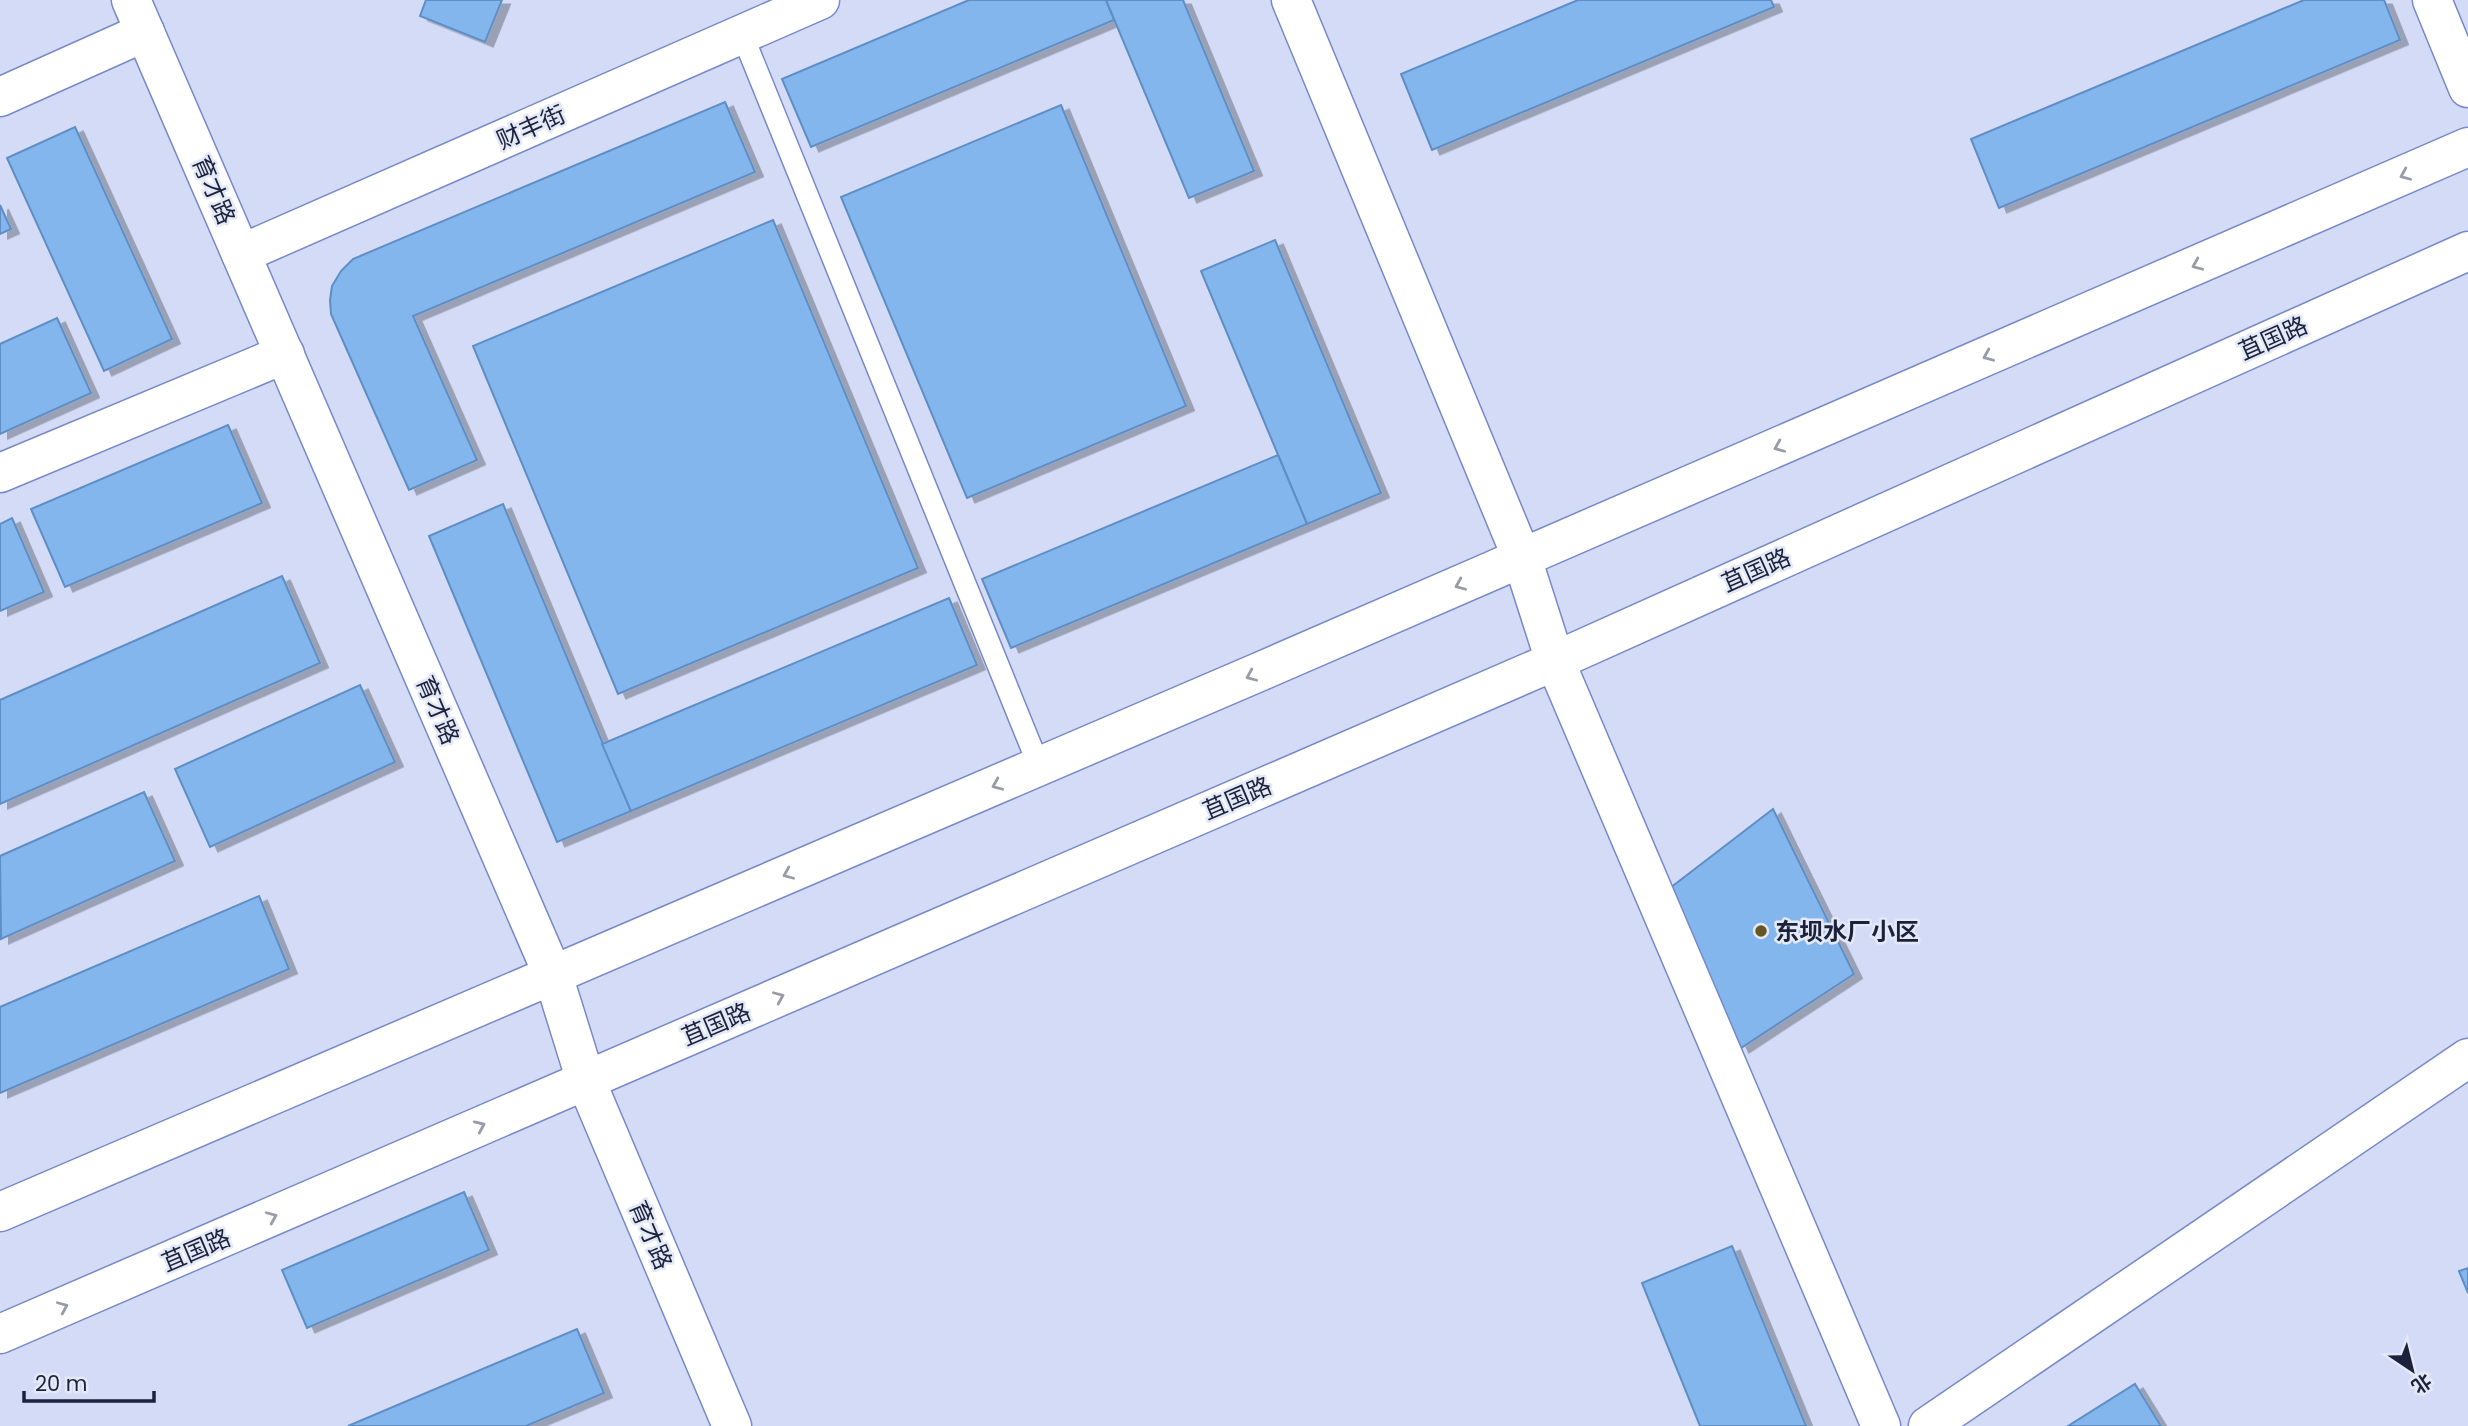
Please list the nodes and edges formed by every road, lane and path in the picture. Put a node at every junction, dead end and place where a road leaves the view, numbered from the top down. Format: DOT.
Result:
graph roads {
  1 [pos="820,0"];
  2 [pos="1291,0"];
  3 [pos="2432,0"];
  4 [pos="138,16"];
  5 [pos="742,34"];
  6 [pos="2468,88"];
  7 [pos="0,97"];
  8 [pos="2468,147"];
  9 [pos="2468,251"];
  10 [pos="242,254"];
  11 [pos="285,354"];
  12 [pos="0,473"];
  13 [pos="1522,558"];
  14 [pos="1555,661"];
  15 [pos="1039,766"];
  16 [pos="553,975"];
  17 [pos="2468,1058"];
  18 [pos="586,1081"];
  19 [pos="0,1212"];
  20 [pos="0,1334"];
  21 [pos="733,1426"];
  22 [pos="1881,1426"];
  23 [pos="1927,1426"];
  1 -- 5 [label="main road, 财丰街"];
  2 -- 13 [label="main road"];
  3 -- 6 [label="main road"];
  4 -- 7 [label="main road"];
  4 -- 10 [label="main road, 育才路"];
  5 -- 10 [label="main road, 财丰街"];
  5 -- 15 [label="lane"];
  8 -- 13 [label="main road, one-way"];
  9 -- 14 [label="main road, 苴国路"];
  10 -- 11 [label="main road, 育才路"];
  11 -- 12 [label="main road"];
  11 -- 16 [label="main road, 育才路"];
  13 -- 14 [label="main road"];
  13 -- 15 [label="main road, one-way"];
  18 -- 14 [label="main road, 苴国路, one-way"];
  14 -- 22 [label="main road"];
  15 -- 16 [label="main road, one-way"];
  16 -- 18 [label="main road, 育才路"];
  16 -- 19 [label="main road"];
  17 -- 23 [label="main road"];
  20 -- 18 [label="main road, 苴国路, one-way"];
  18 -- 21 [label="main road, 育才路"];
}
